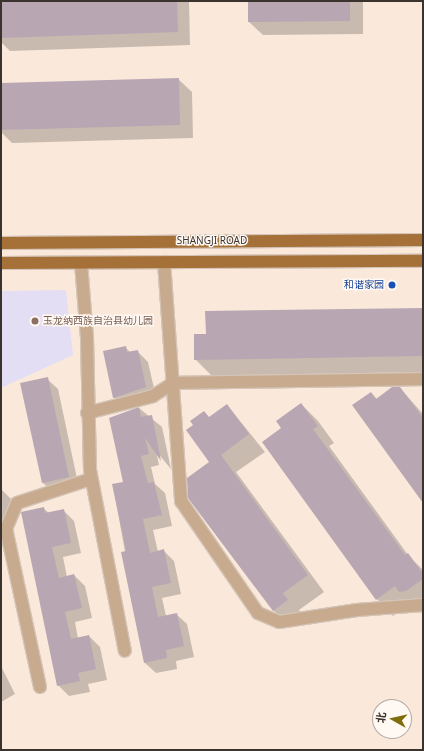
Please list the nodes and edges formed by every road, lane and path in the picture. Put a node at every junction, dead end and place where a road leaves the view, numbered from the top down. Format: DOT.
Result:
graph roads {
  1 [pos="423,240"];
  2 [pos="1,242"];
  3 [pos="423,261"];
  4 [pos="164,262"];
  5 [pos="1,263"];
  6 [pos="81,263"];
  7 [pos="423,379"];
  8 [pos="173,383"];
  9 [pos="87,413"];
  10 [pos="91,479"];
  11 [pos="423,605"];
  12 [pos="125,651"];
  13 [pos="40,687"];
  1 -- 2 [label="main road, SHANGJI ROAD"];
  3 -- 4 [label="main road, SHANGJI ROAD"];
  4 -- 6 [label="main road, SHANGJI ROAD"];
  4 -- 8 [label="lane"];
  5 -- 6 [label="main road, SHANGJI ROAD"];
  6 -- 9 [label="lane"];
  7 -- 8 [label="lane"];
  8 -- 9 [label="lane"];
  8 -- 11 [label="lane"];
  9 -- 10 [label="lane"];
  10 -- 12 [label="lane"];
  10 -- 13 [label="lane"];
}
